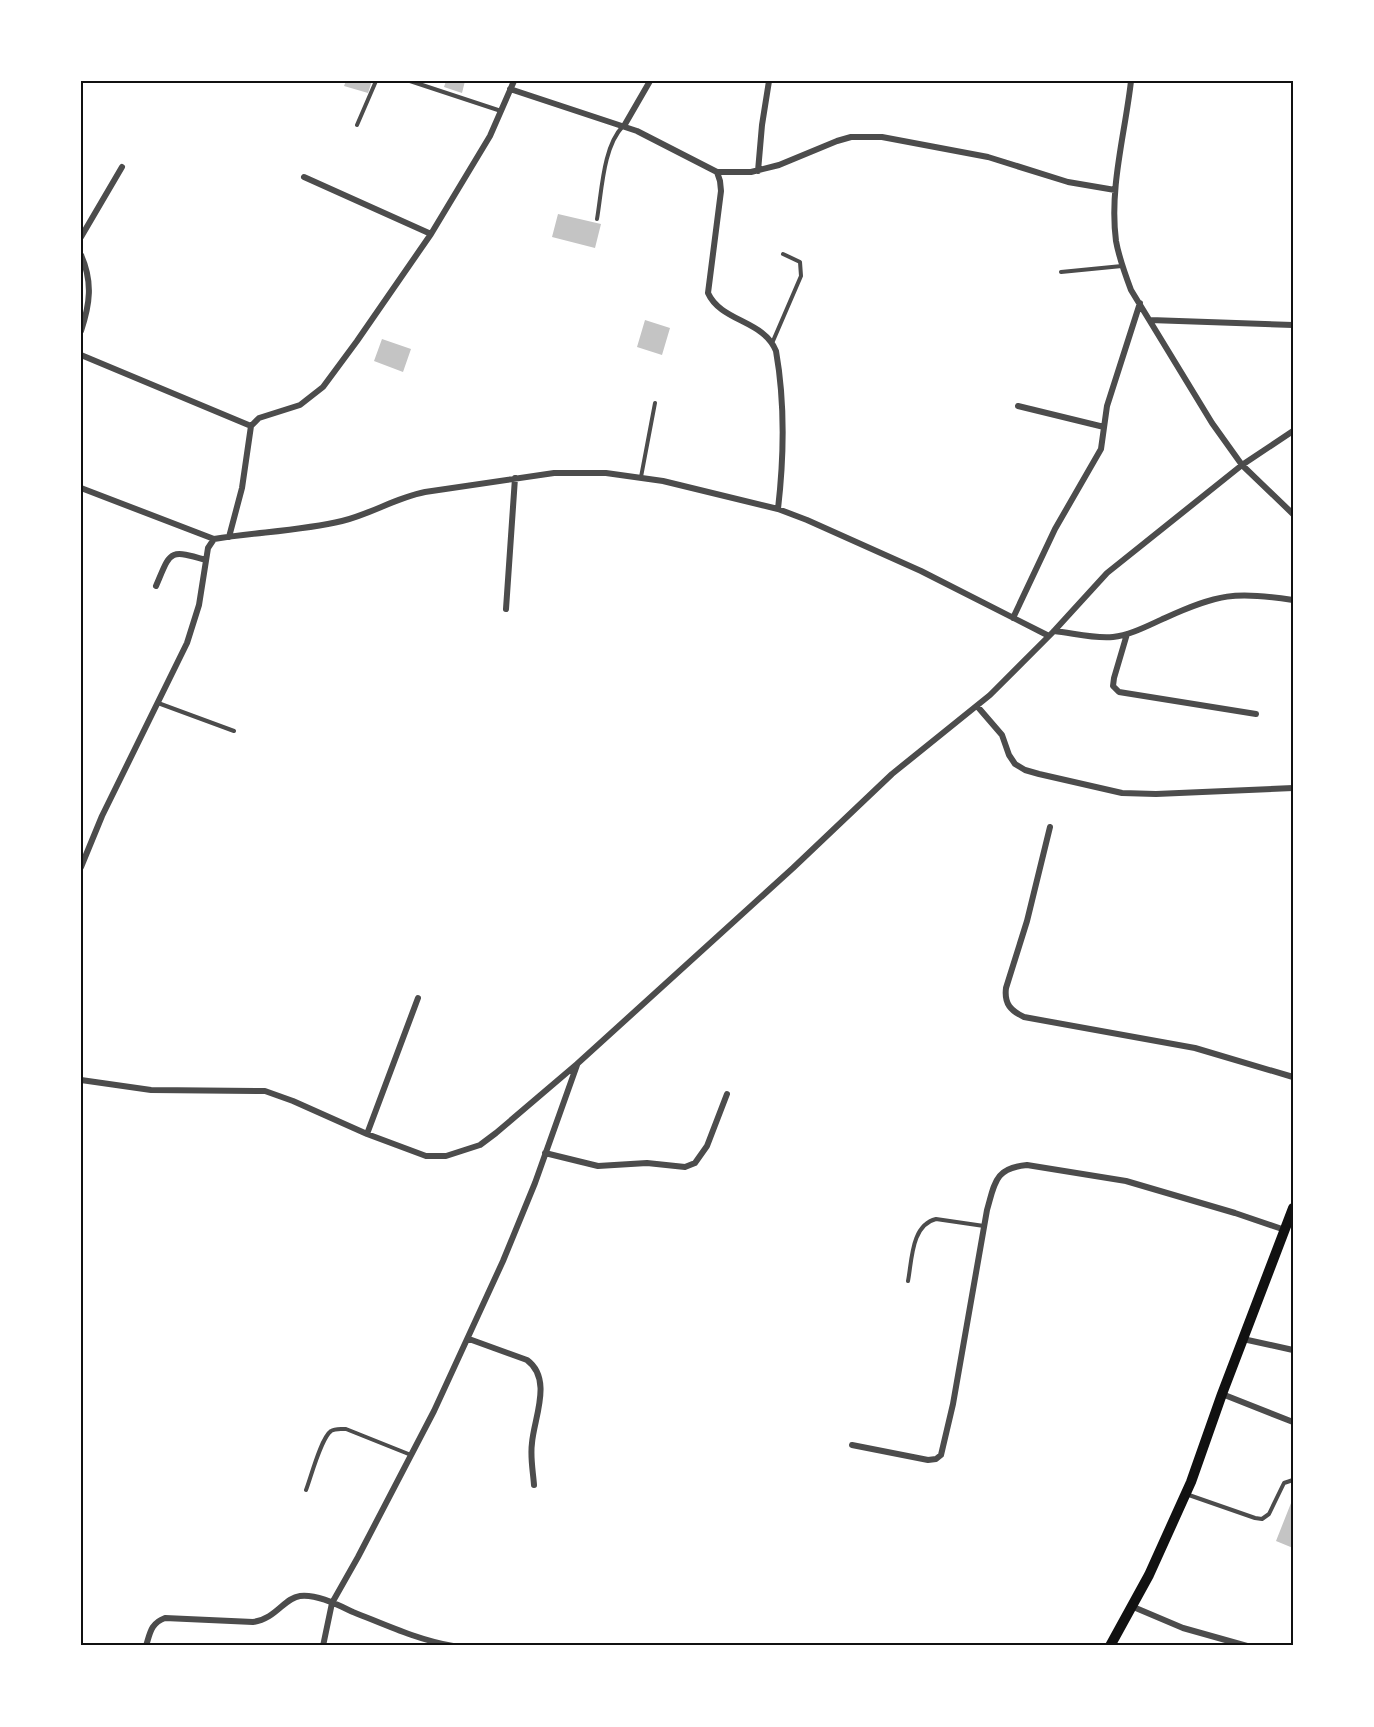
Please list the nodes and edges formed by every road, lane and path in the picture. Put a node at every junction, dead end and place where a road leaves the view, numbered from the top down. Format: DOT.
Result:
graph roads {
  1 [pos="376,81"];
  2 [pos="410,81"];
  3 [pos="514,81"];
  4 [pos="650,81"];
  5 [pos="769,81"];
  6 [pos="1131,81"];
  7 [pos="510,89"];
  8 [pos="501,111"];
  9 [pos="357,125"];
  10 [pos="624,126"];
  11 [pos="122,167"];
  12 [pos="758,171"];
  13 [pos="717,172"];
  14 [pos="304,177"];
  15 [pos="1115,190"];
  16 [pos="597,219"];
  17 [pos="431,234"];
  18 [pos="81,237"];
  19 [pos="783,254"];
  20 [pos="81,255"];
  21 [pos="1122,266"];
  22 [pos="1060,272"];
  23 [pos="1140,303"];
  24 [pos="83,318"];
  25 [pos="1150,321"];
  26 [pos="1293,325"];
  27 [pos="81,331"];
  28 [pos="772,341"];
  29 [pos="81,355"];
  30 [pos="654,403"];
  31 [pos="1018,406"];
  32 [pos="251,426"];
  33 [pos="1104,427"];
  34 [pos="1293,431"];
  35 [pos="1242,465"];
  36 [pos="640,477"];
  37 [pos="515,478"];
  38 [pos="81,488"];
  39 [pos="778,509"];
  40 [pos="1293,514"];
  41 [pos="229,537"];
  42 [pos="214,539"];
  43 [pos="206,560"];
  44 [pos="156,586"];
  45 [pos="1293,600"];
  46 [pos="506,609"];
  47 [pos="1013,618"];
  48 [pos="1051,633"];
  49 [pos="1127,634"];
  50 [pos="158,704"];
  51 [pos="977,706"];
  52 [pos="1256,714"];
  53 [pos="234,731"];
  54 [pos="1293,788"];
  55 [pos="1050,826"];
  56 [pos="81,867"];
  57 [pos="418,998"];
  58 [pos="577,1064"];
  59 [pos="1293,1077"];
  60 [pos="81,1080"];
  61 [pos="727,1094"];
  62 [pos="367,1134"];
  63 [pos="545,1153"];
  64 [pos="1292,1214"];
  65 [pos="985,1226"];
  66 [pos="1284,1230"];
  67 [pos="908,1281"];
  68 [pos="469,1339"];
  69 [pos="1243,1339"];
  70 [pos="1293,1350"];
  71 [pos="1222,1394"];
  72 [pos="1293,1422"];
  73 [pos="852,1445"];
  74 [pos="411,1455"];
  75 [pos="1293,1480"];
  76 [pos="534,1485"];
  77 [pos="306,1490"];
  78 [pos="1185,1494"];
  79 [pos="332,1603"];
  80 [pos="1131,1606"];
  81 [pos="146,1646"];
  82 [pos="323,1646"];
  83 [pos="453,1646"];
  84 [pos="1110,1646"];
  85 [pos="1247,1646"];
  1 -- 9 [label="lane"];
  2 -- 8 [label="lane"];
  3 -- 7 [label="street"];
  4 -- 10 [label="street"];
  5 -- 12 [label="street"];
  6 -- 15 [label="street"];
  7 -- 8 [label="street"];
  7 -- 10 [label="street"];
  8 -- 17 [label="street"];
  10 -- 13 [label="street"];
  10 -- 16 [label="lane"];
  11 -- 18 [label="street"];
  12 -- 13 [label="street"];
  12 -- 15 [label="street"];
  13 -- 28 [label="street"];
  14 -- 17 [label="street"];
  15 -- 21 [label="street"];
  17 -- 32 [label="street"];
  19 -- 28 [label="lane"];
  20 -- 24 [label="street"];
  21 -- 22 [label="lane"];
  21 -- 23 [label="street"];
  23 -- 25 [label="street"];
  23 -- 33 [label="street"];
  24 -- 27 [label="street"];
  25 -- 26 [label="street"];
  25 -- 35 [label="street"];
  28 -- 39 [label="street"];
  29 -- 32 [label="street"];
  30 -- 36 [label="lane"];
  31 -- 33 [label="street"];
  32 -- 41 [label="street"];
  33 -- 47 [label="street"];
  34 -- 35 [label="street"];
  35 -- 40 [label="street"];
  35 -- 48 [label="street"];
  36 -- 37 [label="street"];
  36 -- 39 [label="street"];
  37 -- 41 [label="street"];
  37 -- 46 [label="street"];
  38 -- 42 [label="street"];
  39 -- 47 [label="street"];
  41 -- 42 [label="street"];
  42 -- 43 [label="street"];
  43 -- 44 [label="street"];
  43 -- 50 [label="street"];
  45 -- 49 [label="street"];
  47 -- 48 [label="street"];
  48 -- 49 [label="street"];
  48 -- 51 [label="street"];
  49 -- 52 [label="street"];
  50 -- 53 [label="lane"];
  50 -- 56 [label="street"];
  51 -- 54 [label="street"];
  51 -- 58 [label="street"];
  55 -- 59 [label="street"];
  57 -- 62 [label="street"];
  58 -- 62 [label="street"];
  58 -- 63 [label="street"];
  60 -- 62 [label="street"];
  61 -- 63 [label="street"];
  63 -- 68 [label="street"];
  64 -- 66 [label="main road"];
  65 -- 66 [label="street"];
  65 -- 67 [label="lane"];
  65 -- 73 [label="street"];
  66 -- 69 [label="main road"];
  68 -- 74 [label="street"];
  68 -- 76 [label="street"];
  69 -- 70 [label="street"];
  69 -- 71 [label="main road"];
  71 -- 72 [label="street"];
  71 -- 78 [label="main road"];
  74 -- 77 [label="lane"];
  74 -- 79 [label="street"];
  75 -- 78 [label="lane"];
  78 -- 80 [label="main road"];
  79 -- 81 [label="street"];
  79 -- 82 [label="street"];
  79 -- 83 [label="street"];
  80 -- 84 [label="main road"];
  80 -- 85 [label="street"];
}
